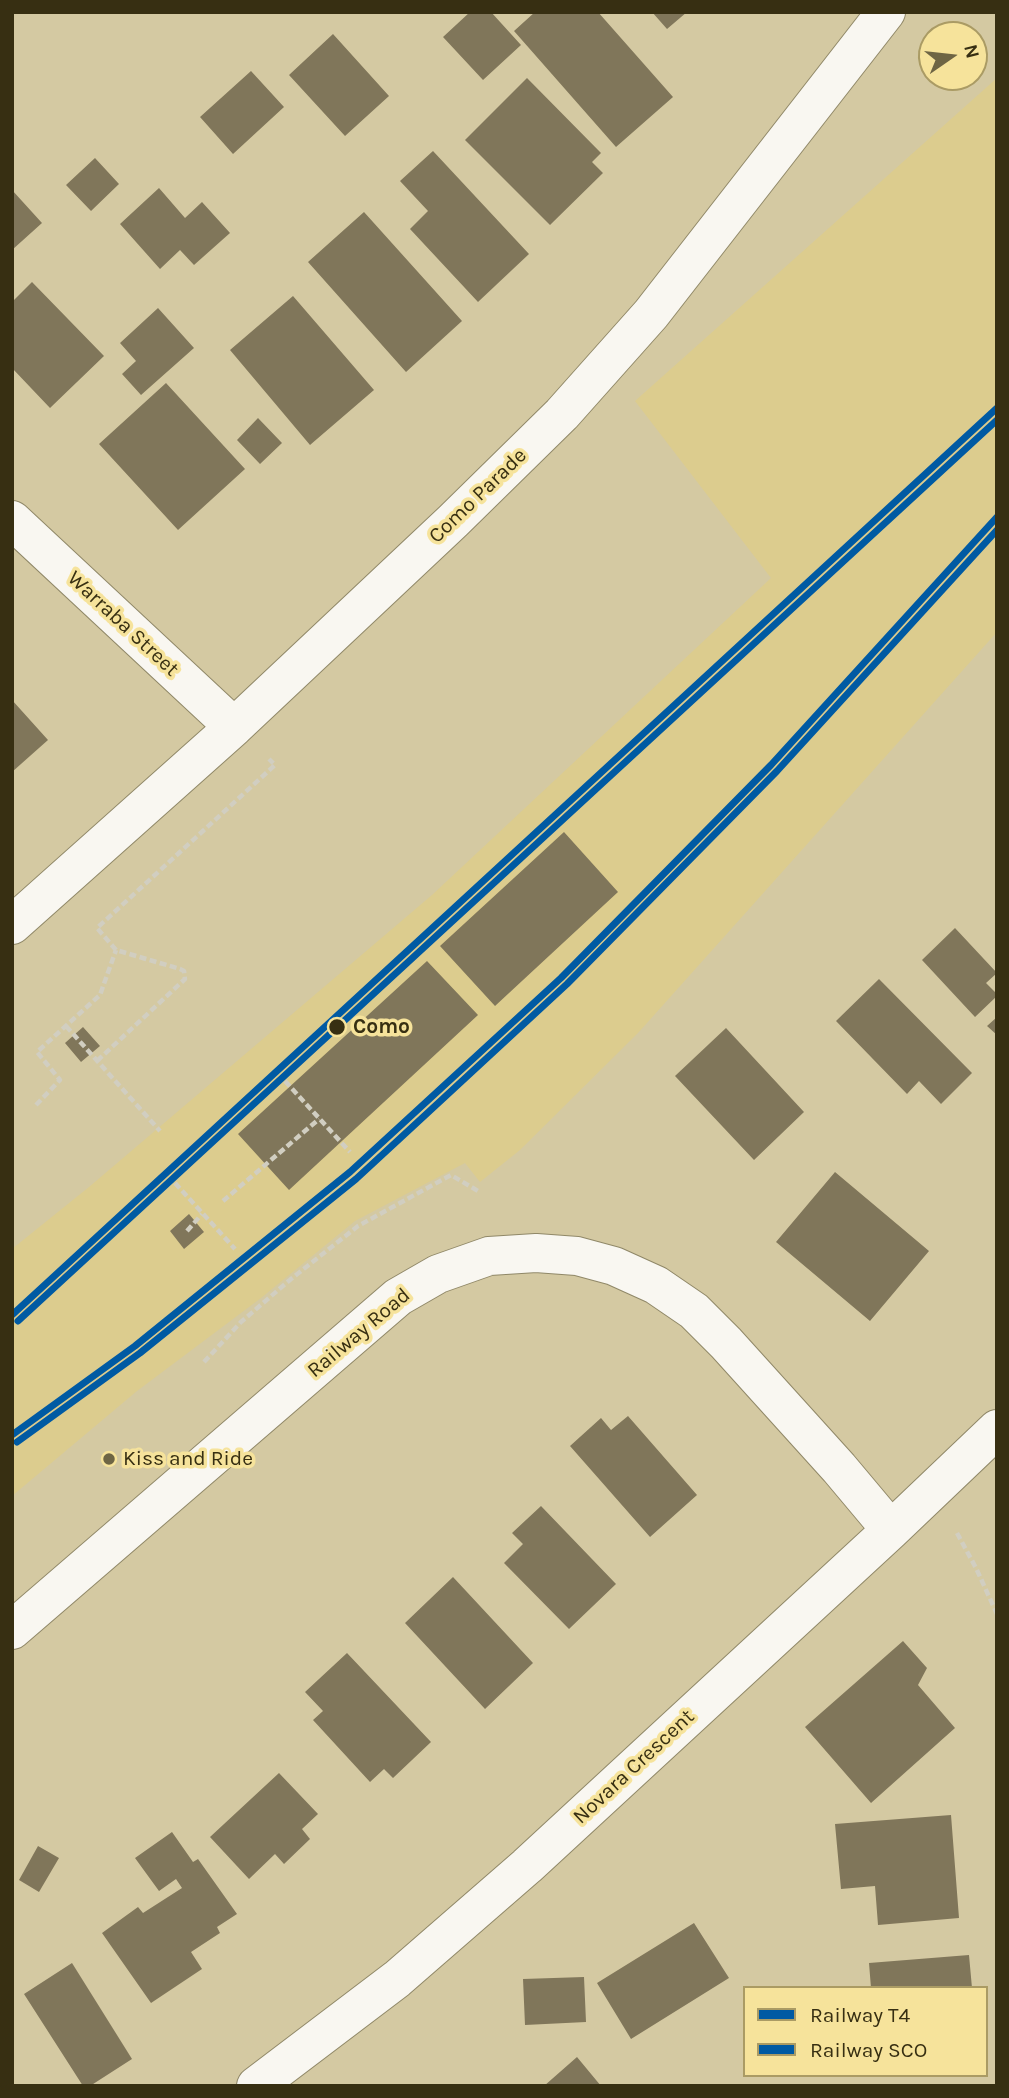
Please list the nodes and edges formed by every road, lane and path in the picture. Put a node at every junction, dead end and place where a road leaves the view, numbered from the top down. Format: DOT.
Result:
graph roads {
  1 [pos="886,12"];
  2 [pos="12,520"];
  3 [pos="234,727"];
  4 [pos="12,925"];
  5 [pos="116,950"];
  6 [pos="66,1026"];
  7 [pos="97,1061"];
  8 [pos="285,1081"];
  9 [pos="36,1105"];
  10 [pos="319,1119"];
  11 [pos="160,1131"];
  12 [pos="350,1152"];
  13 [pos="175,1183"];
  14 [pos="478,1191"];
  15 [pos="223,1201"];
  16 [pos="202,1214"];
  17 [pos="187,1231"];
  18 [pos="235,1249"];
  19 [pos="204,1362"];
  20 [pos="997,1429"];
  21 [pos="891,1530"];
  22 [pos="976,1568"];
  23 [pos="997,1614"];
  24 [pos="12,1630"];
  25 [pos="256,2086"];
  1 -- 3 [label="street, Como Parade"];
  2 -- 3 [label="street, Warraba Street"];
  3 -- 4 [label="street, Como Parade"];
  3 -- 5 [label="path"];
  5 -- 6 [label="path"];
  5 -- 7 [label="path"];
  6 -- 7 [label="path"];
  6 -- 9 [label="path"];
  7 -- 11 [label="path"];
  8 -- 10 [label="path"];
  10 -- 12 [label="path"];
  10 -- 15 [label="path"];
  13 -- 16 [label="path"];
  14 -- 19 [label="path"];
  16 -- 17 [label="path"];
  16 -- 18 [label="path"];
  20 -- 21 [label="street, Novara Crescent"];
  21 -- 24 [label="street, Railway Road"];
  21 -- 25 [label="street, Novara Crescent"];
  22 -- 23 [label="path"];
}
